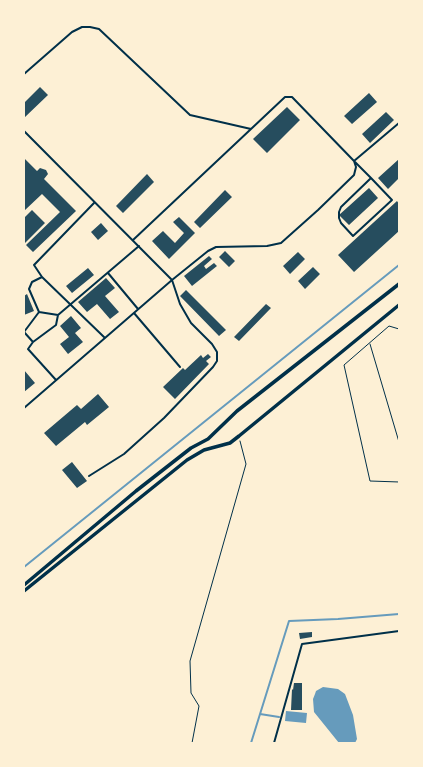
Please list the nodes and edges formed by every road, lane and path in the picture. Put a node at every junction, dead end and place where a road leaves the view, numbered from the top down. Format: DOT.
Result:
graph roads {
  1 [pos="24,74"];
  2 [pos="399,123"];
  3 [pos="251,129"];
  4 [pos="24,131"];
  5 [pos="354,161"];
  6 [pos="371,178"];
  7 [pos="94,203"];
  8 [pos="133,240"];
  9 [pos="139,246"];
  10 [pos="108,273"];
  11 [pos="42,277"];
  12 [pos="172,280"];
  13 [pos="399,284"];
  14 [pos="70,304"];
  15 [pos="399,305"];
  16 [pos="138,309"];
  17 [pos="39,312"];
  18 [pos="134,313"];
  19 [pos="58,315"];
  20 [pos="399,329"];
  21 [pos="105,338"];
  22 [pos="33,342"];
  23 [pos="370,343"];
  24 [pos="180,367"];
  25 [pos="56,380"];
  26 [pos="24,408"];
  27 [pos="239,436"];
  28 [pos="399,442"];
  29 [pos="89,476"];
  30 [pos="399,482"];
  31 [pos="24,585"];
  32 [pos="24,591"];
  33 [pos="399,631"];
  34 [pos="192,743"];
  35 [pos="274,743"];
  1 -- 3 [label="lane"];
  2 -- 5 [label="lane"];
  3 -- 5 [label="lane"];
  3 -- 8 [label="lane"];
  4 -- 7 [label="lane"];
  5 -- 6 [label="lane"];
  5 -- 12 [label="lane"];
  6 -- 6 [label="lane"];
  7 -- 8 [label="lane"];
  7 -- 11 [label="lane"];
  8 -- 9 [label="lane"];
  9 -- 10 [label="lane"];
  9 -- 12 [label="lane"];
  10 -- 14 [label="lane"];
  10 -- 16 [label="lane"];
  11 -- 14 [label="lane"];
  11 -- 17 [label="lane"];
  12 -- 16 [label="lane"];
  12 -- 29 [label="lane"];
  13 -- 31 [label="street"];
  14 -- 19 [label="lane"];
  14 -- 21 [label="lane"];
  15 -- 27 [label="street"];
  16 -- 18 [label="lane"];
  17 -- 19 [label="lane"];
  17 -- 22 [label="lane"];
  18 -- 21 [label="lane"];
  18 -- 24 [label="lane"];
  19 -- 22 [label="lane"];
  20 -- 23 [label="path"];
  21 -- 25 [label="lane"];
  22 -- 25 [label="lane"];
  23 -- 28 [label="path"];
  23 -- 30 [label="path"];
  25 -- 26 [label="lane"];
  27 -- 32 [label="street"];
  27 -- 34 [label="path"];
  33 -- 35 [label="lane"];
}
